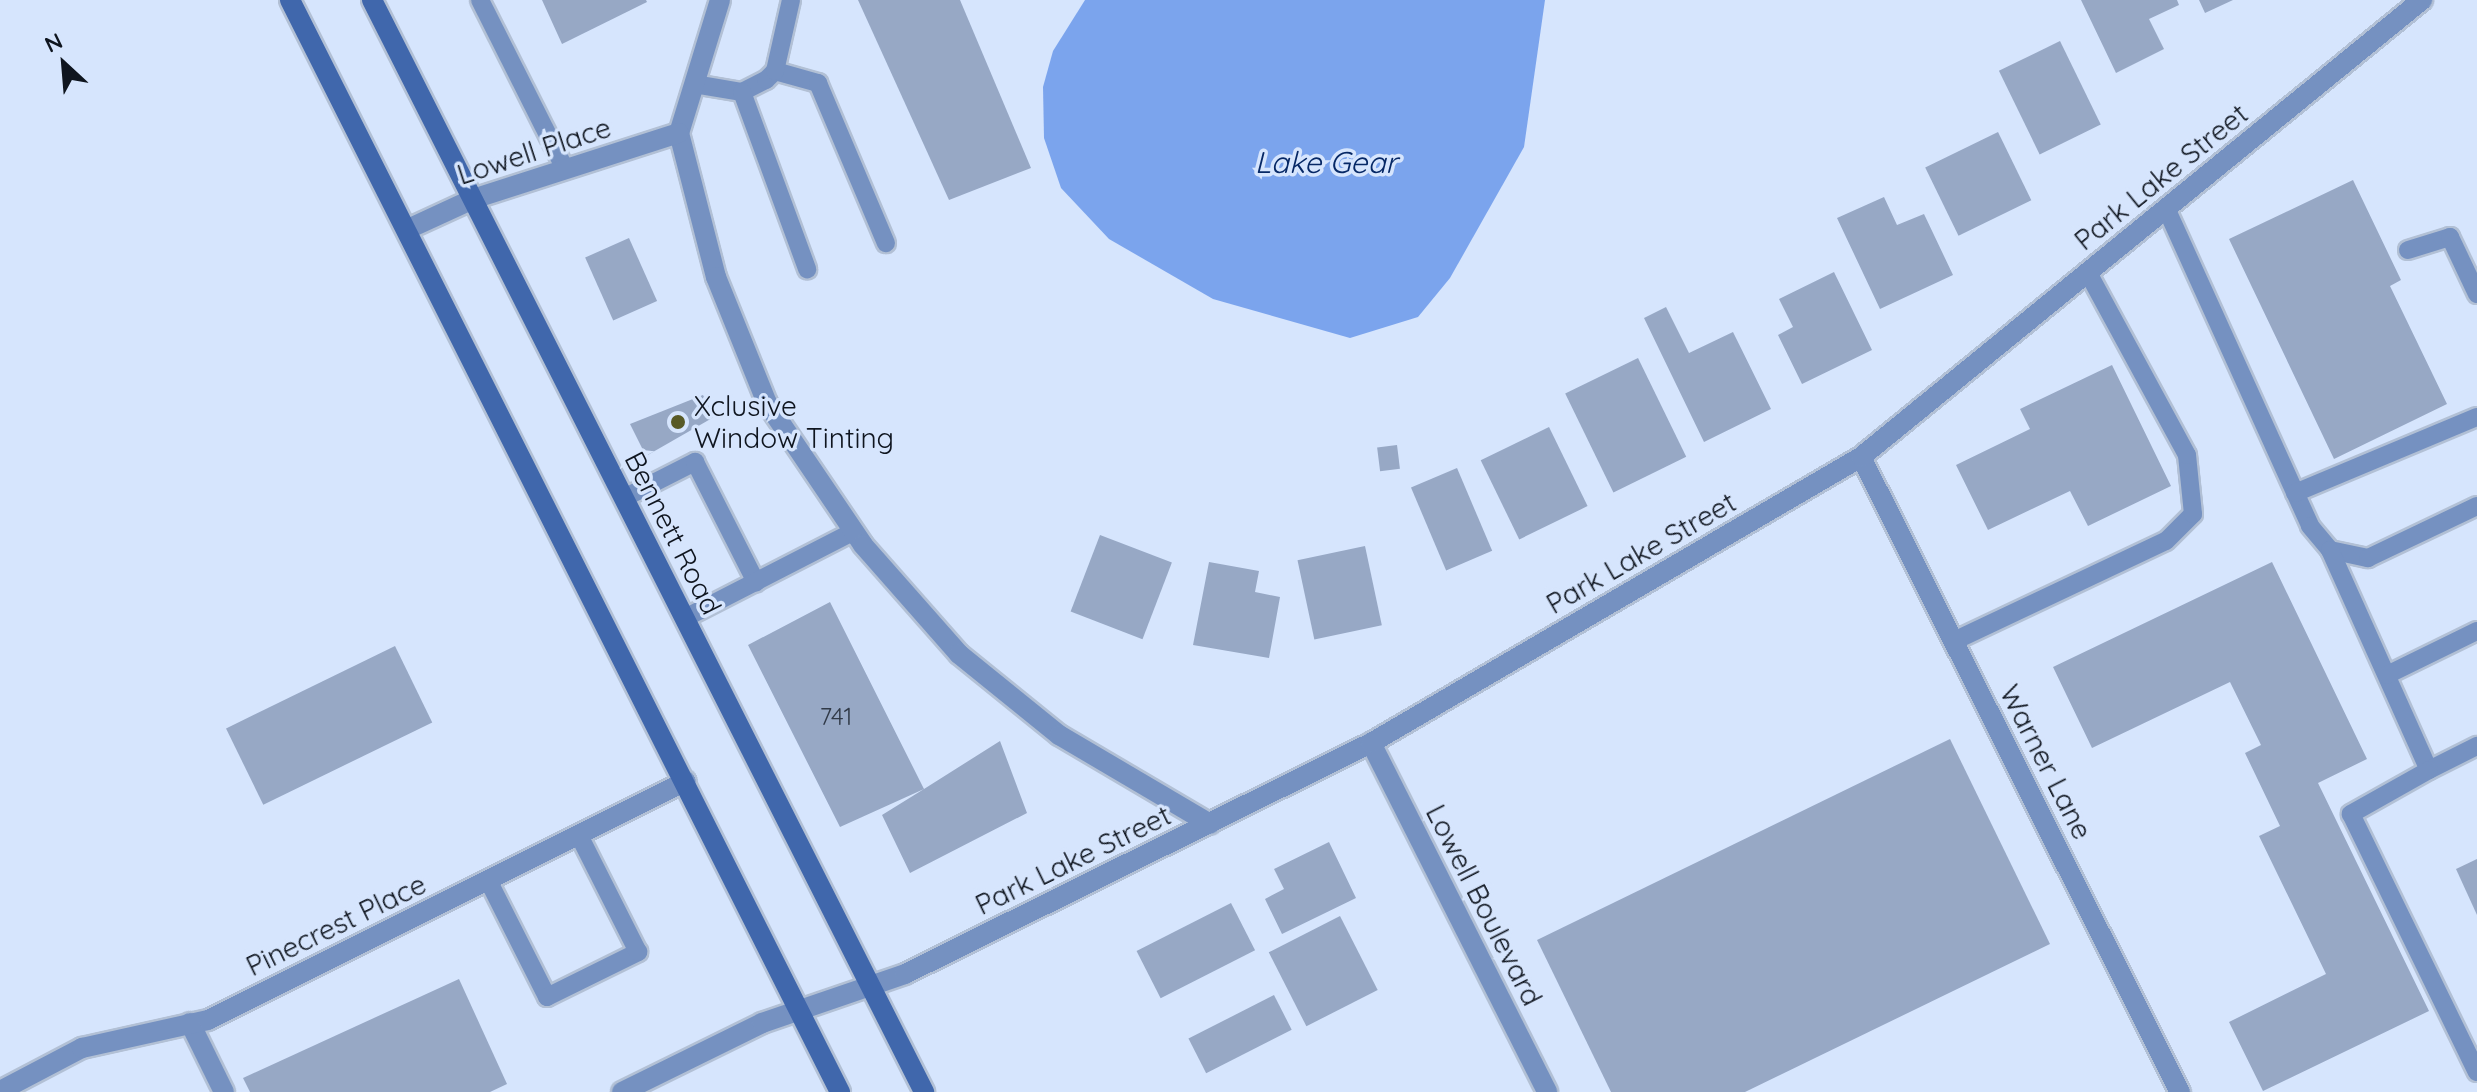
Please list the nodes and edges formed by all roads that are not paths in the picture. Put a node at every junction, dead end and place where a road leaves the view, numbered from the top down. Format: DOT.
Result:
graph roads {
  1 [pos="290,0"];
  2 [pos="372,0"];
  3 [pos="480,0"];
  4 [pos="720,0"];
  5 [pos="791,0"];
  6 [pos="2422,0"];
  7 [pos="775,71"];
  8 [pos="694,84"];
  9 [pos="742,92"];
  10 [pos="679,133"];
  11 [pos="565,169"];
  12 [pos="473,199"];
  13 [pos="2166,208"];
  14 [pos="408,229"];
  15 [pos="886,243"];
  16 [pos="2408,250"];
  17 [pos="807,269"];
  18 [pos="2088,273"];
  19 [pos="2477,294"];
  20 [pos="2477,417"];
  21 [pos="1861,457"];
  22 [pos="2295,493"];
  23 [pos="624,498"];
  24 [pos="2477,506"];
  25 [pos="854,531"];
  26 [pos="2330,550"];
  27 [pos="756,582"];
  28 [pos="685,618"];
  29 [pos="2477,631"];
  30 [pos="1954,641"];
  31 [pos="2387,675"];
  32 [pos="1371,743"];
  33 [pos="2477,746"];
  34 [pos="2429,770"];
  35 [pos="686,781"];
  36 [pos="1210,824"];
  37 [pos="579,835"];
  38 [pos="488,880"];
  39 [pos="870,986"];
  40 [pos="798,1010"];
  41 [pos="190,1023"];
  42 [pos="2477,1072"];
  43 [pos="0,1091"];
  44 [pos="224,1092"];
  45 [pos="622,1092"];
  46 [pos="840,1092"];
  47 [pos="924,1092"];
  48 [pos="1547,1092"];
  49 [pos="2180,1092"];
  1 -- 14 [label="street"];
  2 -- 12 [label="street, Bennett Road"];
  3 -- 11 [label="lane"];
  4 -- 8 [label="street"];
  5 -- 7 [label="lane"];
  6 -- 13 [label="street, Park Lake Street"];
  7 -- 9 [label="lane"];
  7 -- 15 [label="lane"];
  8 -- 9 [label="lane"];
  8 -- 10 [label="street"];
  9 -- 17 [label="lane"];
  10 -- 11 [label="street, Lowell Place"];
  10 -- 25 [label="street"];
  11 -- 12 [label="street, Lowell Place"];
  12 -- 14 [label="street, Lowell Place"];
  12 -- 23 [label="street, Bennett Road"];
  13 -- 18 [label="street, Park Lake Street"];
  13 -- 22 [label="lane"];
  14 -- 35 [label="street"];
  16 -- 19 [label="lane"];
  18 -- 21 [label="street, Park Lake Street"];
  18 -- 30 [label="lane"];
  20 -- 22 [label="lane"];
  21 -- 30 [label="street, Warner Lane"];
  21 -- 32 [label="street, Park Lake Street"];
  22 -- 26 [label="lane"];
  23 -- 27 [label="lane"];
  23 -- 28 [label="street, Bennett Road"];
  24 -- 26 [label="lane"];
  25 -- 27 [label="lane"];
  25 -- 36 [label="street"];
  26 -- 31 [label="lane"];
  27 -- 28 [label="lane"];
  28 -- 39 [label="street, Bennett Road"];
  29 -- 31 [label="lane"];
  30 -- 49 [label="street, Warner Lane"];
  31 -- 34 [label="lane"];
  32 -- 36 [label="street, Park Lake Street"];
  32 -- 48 [label="street, Lowell Boulevard"];
  33 -- 34 [label="lane"];
  34 -- 42 [label="lane"];
  35 -- 37 [label="street, Pinecrest Place"];
  35 -- 40 [label="street"];
  36 -- 39 [label="street, Park Lake Street"];
  37 -- 38 [label="street, Pinecrest Place"];
  37 -- 38 [label="lane"];
  38 -- 41 [label="street, Pinecrest Place"];
  39 -- 40 [label="street, Park Lake Street"];
  39 -- 47 [label="street, Bennett Road"];
  40 -- 45 [label="street, Park Lake Street"];
  40 -- 46 [label="street"];
  41 -- 43 [label="street, Pinecrest Place"];
  41 -- 44 [label="street"];
}
